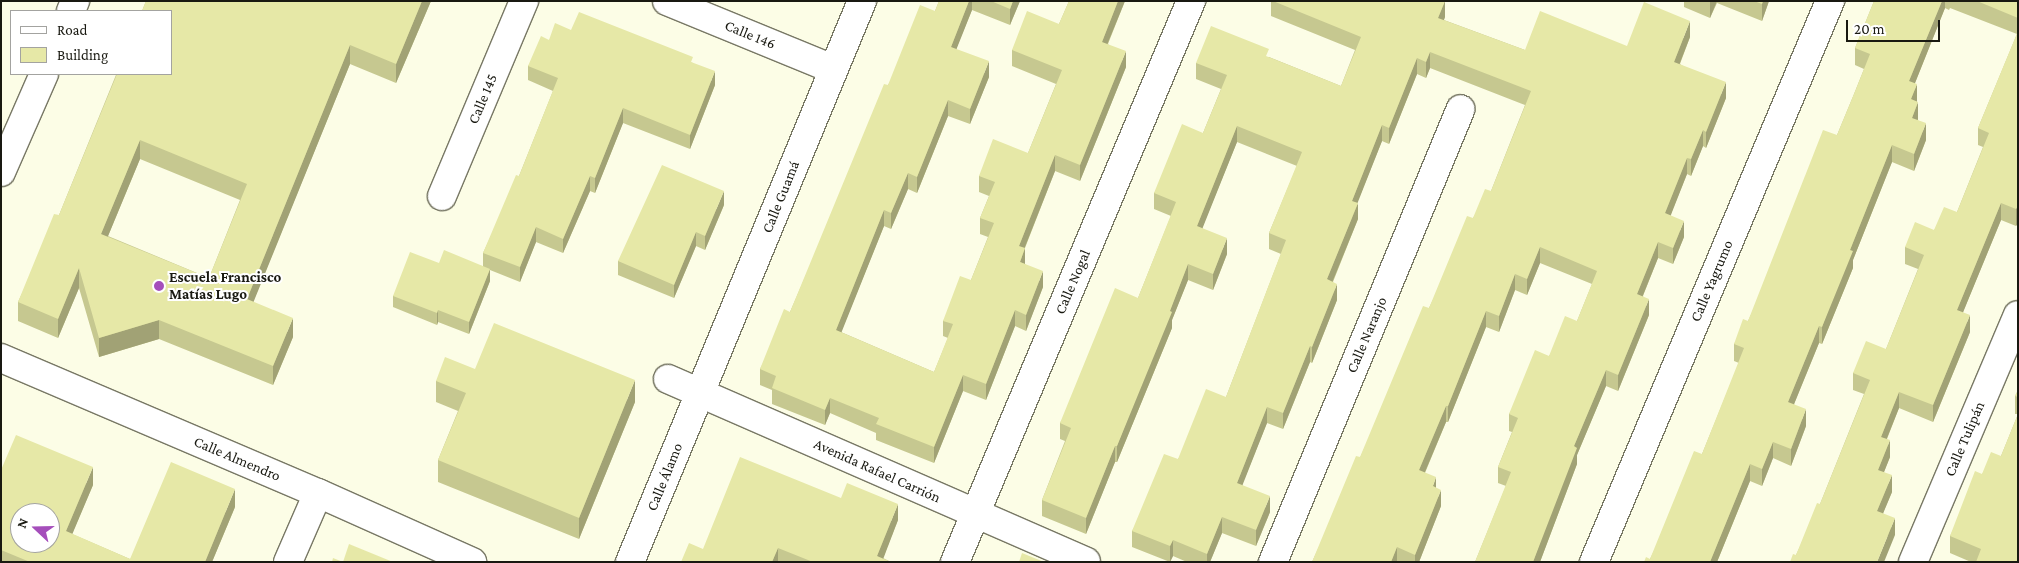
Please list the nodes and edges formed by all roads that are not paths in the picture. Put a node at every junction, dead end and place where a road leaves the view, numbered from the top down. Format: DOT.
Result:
graph roads {
  1 [pos="524,1"];
  2 [pos="667,1"];
  3 [pos="862,1"];
  4 [pos="1191,1"];
  5 [pos="1830,1"];
  6 [pos="834,69"];
  7 [pos="44,75"];
  8 [pos="1461,109"];
  9 [pos="1,172"];
  10 [pos="442,196"];
  11 [pos="2018,316"];
  12 [pos="1,358"];
  13 [pos="668,379"];
  14 [pos="700,393"];
  15 [pos="318,493"];
  16 [pos="975,514"];
  17 [pos="288,562"];
  18 [pos="472,562"];
  19 [pos="630,562"];
  20 [pos="955,562"];
  21 [pos="1086,562"];
  22 [pos="1273,562"];
  23 [pos="1594,562"];
  24 [pos="1913,562"];
  1 -- 10 [label="street, Calle 145"];
  2 -- 6 [label="street, Calle 146"];
  3 -- 6 [label="street, Calle Guamá"];
  4 -- 16 [label="street, Calle Nogal"];
  5 -- 23 [label="street, Calle Yagrumo"];
  6 -- 14 [label="street, Calle Guamá"];
  7 -- 9 [label="street"];
  8 -- 22 [label="street, Calle Naranjo"];
  11 -- 24 [label="street, Calle Tulipán"];
  12 -- 15 [label="street, Calle Almendro"];
  13 -- 14 [label="street, Avenida Rafael Carrión"];
  14 -- 16 [label="street, Avenida Rafael Carrión"];
  14 -- 19 [label="street, Calle Álamo"];
  15 -- 17 [label="street"];
  15 -- 18 [label="street, Calle Almendro"];
  16 -- 20 [label="street, Calle Nogal"];
  16 -- 21 [label="street, Avenida Rafael Carrión"];
}
